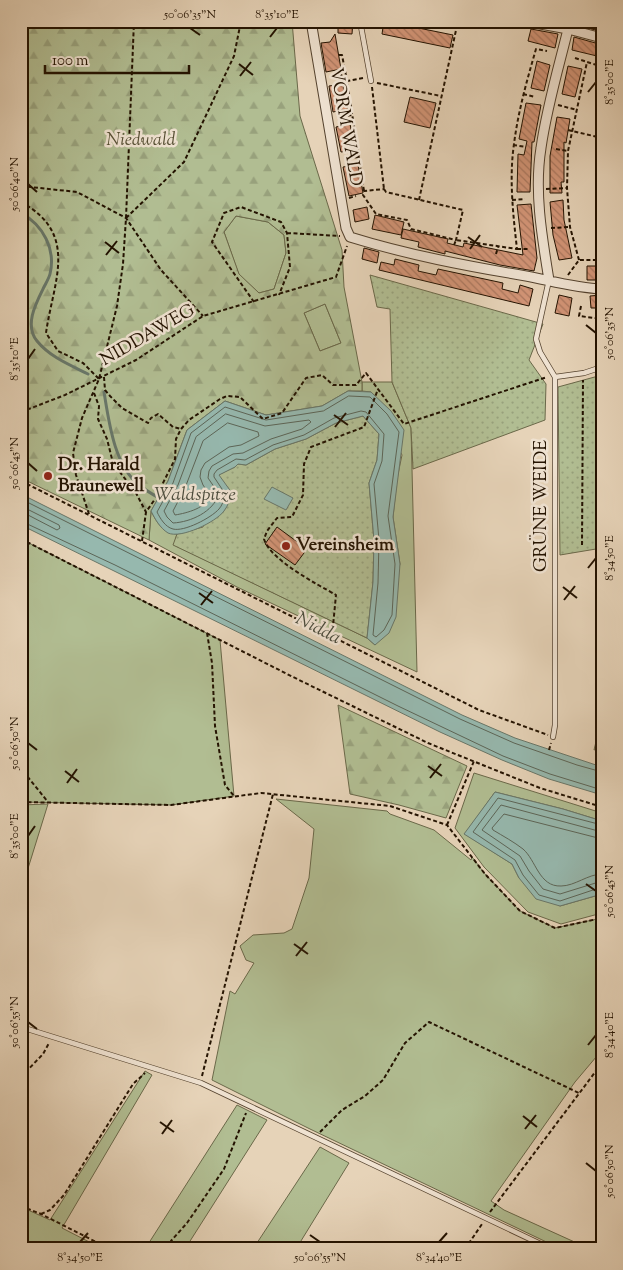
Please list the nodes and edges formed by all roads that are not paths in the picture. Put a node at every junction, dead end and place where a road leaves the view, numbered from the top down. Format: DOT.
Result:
graph roads {
  1 [pos="311,21"];
  2 [pos="360,21"];
  3 [pos="524,21"];
  4 [pos="569,25"];
  5 [pos="602,38"];
  6 [pos="371,79"];
  7 [pos="549,280"];
  8 [pos="602,289"];
  9 [pos="602,367"];
  10 [pos="554,376"];
  11 [pos="553,737"];
  12 [pos="21,1027"];
  13 [pos="551,1249"];
  1 -- 7 [label="street, VORM WALD"];
  2 -- 6 [label="lane"];
  3 -- 4 [label="street"];
  4 -- 5 [label="street"];
  4 -- 7 [label="street"];
  7 -- 8 [label="street"];
  7 -- 10 [label="lane"];
  9 -- 10 [label="lane"];
  10 -- 11 [label="lane, GRÜNE WEIDE"];
  12 -- 13 [label="lane"];
}
